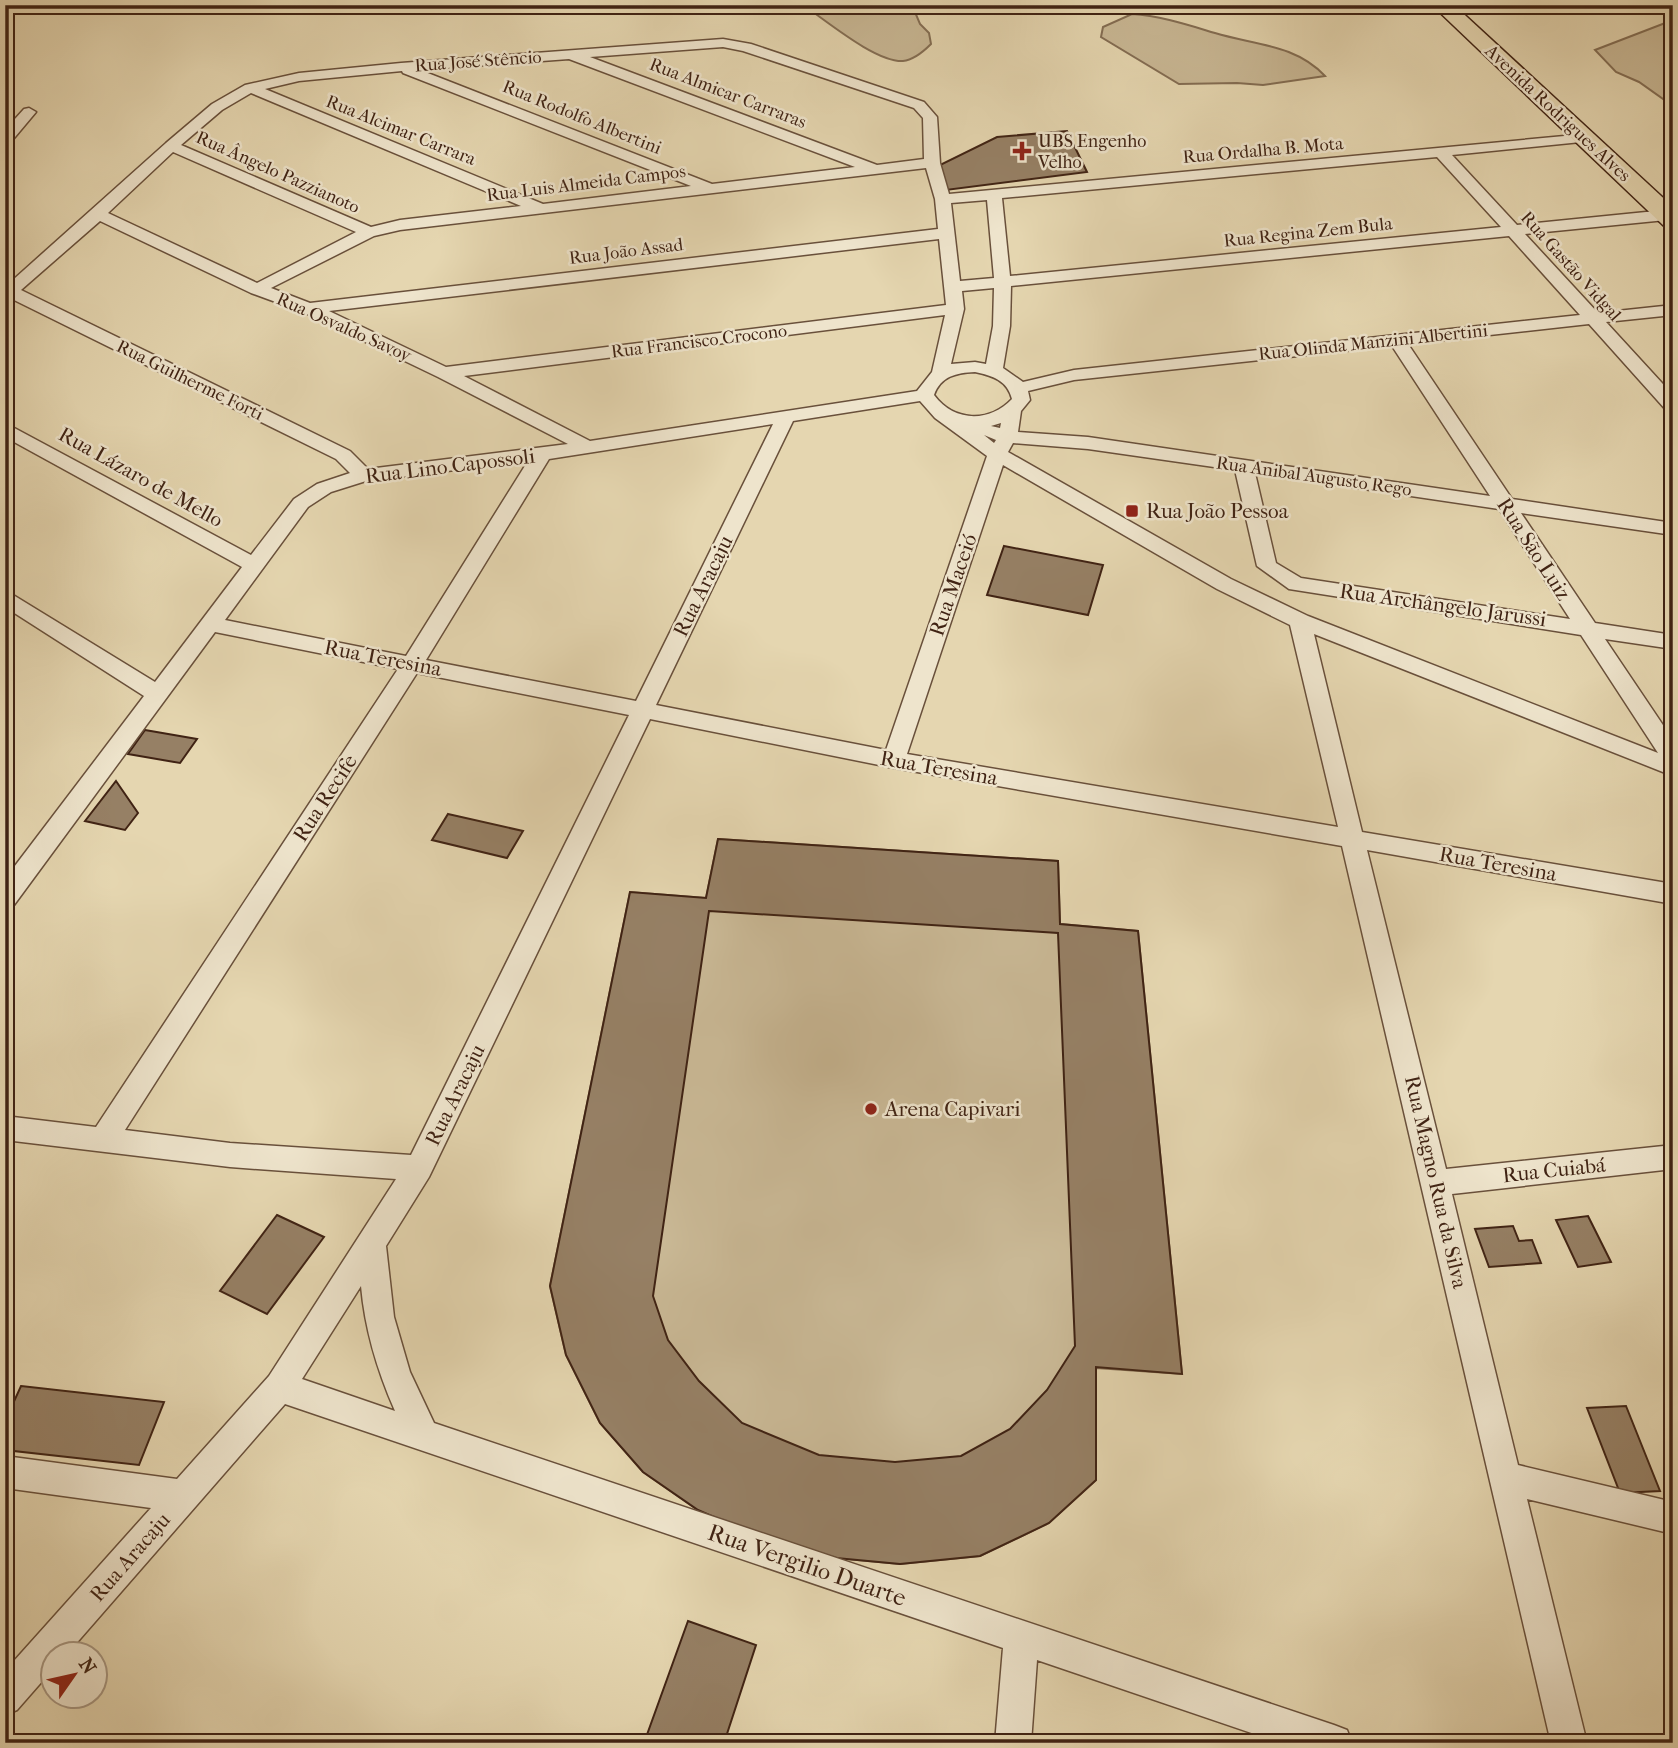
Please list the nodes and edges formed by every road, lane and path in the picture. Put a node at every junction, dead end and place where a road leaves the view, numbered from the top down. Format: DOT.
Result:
graph roads {
  1 [pos="1442,5"];
  2 [pos="567,54"];
  3 [pos="401,67"];
  4 [pos="250,88"];
  5 [pos="29,112"];
  6 [pos="1586,138"];
  7 [pos="5,140"];
  8 [pos="171,146"];
  9 [pos="1441,152"];
  10 [pos="932,163"];
  11 [pos="875,169"];
  12 [pos="709,188"];
  13 [pos="994,194"];
  14 [pos="943,199"];
  15 [pos="537,207"];
  16 [pos="98,215"];
  17 [pos="1670,218"];
  18 [pos="1513,231"];
  19 [pos="369,232"];
  20 [pos="947,233"];
  21 [pos="1003,282"];
  22 [pos="953,287"];
  23 [pos="257,289"];
  24 [pos="8,294"];
  25 [pos="309,308"];
  26 [pos="955,309"];
  27 [pos="1673,310"];
  28 [pos="1594,320"];
  29 [pos="1396,339"];
  30 [pos="997,371"];
  31 [pos="444,373"];
  32 [pos="940,373"];
  33 [pos="1074,375"];
  34 [pos="1020,388"];
  35 [pos="925,395"];
  36 [pos="1673,406"];
  37 [pos="1013,412"];
  38 [pos="786,417"];
  39 [pos="950,417"];
  40 [pos="5,429"];
  41 [pos="1002,445"];
  42 [pos="586,447"];
  43 [pos="542,454"];
  44 [pos="1244,466"];
  45 [pos="363,475"];
  46 [pos="1505,504"];
  47 [pos="1673,529"];
  48 [pos="254,565"];
  49 [pos="5,597"];
  50 [pos="1300,621"];
  51 [pos="209,624"];
  52 [pos="1586,626"];
  53 [pos="1673,642"];
  54 [pos="412,664"];
  55 [pos="157,694"];
  56 [pos="643,710"];
  57 [pos="1673,758"];
  58 [pos="894,760"];
  59 [pos="1673,768"];
  60 [pos="1354,839"];
  61 [pos="1673,894"];
  62 [pos="5,898"];
  63 [pos="5,1128"];
  64 [pos="103,1140"];
  65 [pos="1673,1157"];
  66 [pos="419,1168"];
  67 [pos="1436,1183"];
  68 [pos="372,1245"];
  69 [pos="280,1387"];
  70 [pos="423,1435"];
  71 [pos="5,1472"];
  72 [pos="1506,1478"];
  73 [pos="184,1496"];
  74 [pos="1673,1518"];
  75 [pos="1021,1637"];
  76 [pos="5,1698"];
  77 [pos="1013,1743"];
  78 [pos="1334,1743"];
  79 [pos="1569,1743"];
  1 -- 6 [label="main road, Avenida Rodrigues Alves"];
  2 -- 3 [label="street, Rua José Stêncio"];
  2 -- 10 [label="street, Rua José Stêncio"];
  2 -- 11 [label="street, Rua Almicar Carraras"];
  3 -- 4 [label="street, Rua José Stêncio"];
  3 -- 12 [label="street, Rua Rodolfo Albertini"];
  4 -- 8 [label="street, Rua José Stêncio"];
  4 -- 15 [label="street, Rua Alcimar Carrara"];
  5 -- 7 [label="street"];
  6 -- 9 [label="street, Rua Ordalha B. Mota"];
  6 -- 17 [label="main road, Avenida Rodrigues Alves"];
  8 -- 16 [label="street, Rua José Stêncio"];
  8 -- 19 [label="street, Rua Ângelo Pazzianoto"];
  9 -- 13 [label="street, Rua Ordalha B. Mota"];
  9 -- 18 [label="street, Rua Gastão Vidgal"];
  10 -- 11 [label="street, Rua Luis Almeida Campos"];
  10 -- 14 [label="street, Rua José Stêncio"];
  11 -- 12 [label="street, Rua Luis Almeida Campos"];
  12 -- 15 [label="street, Rua Luis Almeida Campos"];
  13 -- 14 [label="street, Rua Ordalha B. Mota"];
  13 -- 21 [label="street"];
  14 -- 20 [label="street, Rua José Stêncio"];
  15 -- 19 [label="street, Rua Luis Almeida Campos"];
  16 -- 23 [label="street, Rua Osvaldo Savoy"];
  16 -- 24 [label="street, Rua José Stêncio"];
  17 -- 18 [label="street, Rua Regina Zem Bula"];
  18 -- 21 [label="street, Rua Regina Zem Bula"];
  18 -- 28 [label="street, Rua Gastão Vidgal"];
  19 -- 23 [label="street, Rua Luis Almeida Campos"];
  20 -- 22 [label="street, Rua José Stêncio"];
  20 -- 25 [label="street, Rua João Assad"];
  21 -- 22 [label="street, Rua Regina Zem Bula"];
  21 -- 30 [label="street"];
  22 -- 26 [label="street, Rua José Stêncio"];
  23 -- 25 [label="street, Rua Osvaldo Savoy"];
  24 -- 45 [label="street, Rua Guilherme Forti"];
  25 -- 31 [label="street, Rua Osvaldo Savoy"];
  26 -- 31 [label="street, Rua Francisco Crocono"];
  26 -- 32 [label="street, Rua José Stêncio"];
  27 -- 28 [label="street, Rua Olinda Manzini Albertini"];
  28 -- 29 [label="street, Rua Olinda Manzini Albertini"];
  28 -- 36 [label="street, Rua Gastão Vidgal"];
  29 -- 33 [label="street, Rua Olinda Manzini Albertini"];
  29 -- 46 [label="street, Rua São Luiz"];
  30 -- 32 [label="street"];
  30 -- 33 [label="street, Rua Olinda Manzini Albertini"];
  30 -- 34 [label="street"];
  31 -- 42 [label="street, Rua Osvaldo Savoy"];
  32 -- 35 [label="street"];
  33 -- 34 [label="street, Rua Olinda Manzini Albertini"];
  34 -- 37 [label="street"];
  35 -- 38 [label="street, Rua Lino Capossoli"];
  35 -- 39 [label="street"];
  37 -- 39 [label="street"];
  37 -- 41 [label="street, Rua Maceió"];
  38 -- 42 [label="street, Rua Lino Capossoli"];
  38 -- 56 [label="street, Rua Aracaju"];
  39 -- 41 [label="street"];
  40 -- 48 [label="street, Rua Lázaro de Mello"];
  41 -- 44 [label="street, Rua Anibal Augusto Rego"];
  41 -- 50 [label="street"];
  41 -- 58 [label="street, Rua Maceió"];
  42 -- 43 [label="street, Rua Lino Capossoli"];
  43 -- 45 [label="street, Rua Lino Capossoli"];
  43 -- 54 [label="street, Rua Recife"];
  44 -- 46 [label="street, Rua Anibal Augusto Rego"];
  44 -- 52 [label="street, Rua Archângelo Jarussi"];
  45 -- 48 [label="street, Rua Lino Capossoli"];
  46 -- 47 [label="street, Rua Anibal Augusto Rego"];
  46 -- 52 [label="street, Rua São Luiz"];
  48 -- 51 [label="street, Rua Lino Capossoli"];
  49 -- 55 [label="street"];
  50 -- 59 [label="street"];
  50 -- 60 [label="street, Rua Magno Rua da Silva"];
  51 -- 54 [label="street, Rua Teresina"];
  51 -- 55 [label="street, Rua Lino Capossoli"];
  52 -- 53 [label="street, Rua Archângelo Jarussi"];
  52 -- 57 [label="street, Rua São Luiz"];
  54 -- 56 [label="street, Rua Teresina"];
  54 -- 64 [label="street, Rua Recife"];
  55 -- 62 [label="street, Rua Lino Capossoli"];
  56 -- 58 [label="street, Rua Teresina"];
  56 -- 66 [label="street, Rua Aracaju"];
  58 -- 60 [label="street, Rua Teresina"];
  60 -- 61 [label="street, Rua Teresina"];
  60 -- 67 [label="street, Rua Magno Rua da Silva"];
  63 -- 64 [label="street"];
  64 -- 66 [label="street"];
  65 -- 67 [label="street, Rua Cuiabá"];
  66 -- 68 [label="street, Rua Aracaju"];
  67 -- 72 [label="street, Rua Magno Rua da Silva"];
  68 -- 69 [label="street, Rua Aracaju"];
  68 -- 70 [label="street"];
  69 -- 70 [label="street, Rua Vergilio Duarte"];
  69 -- 73 [label="street, Rua Aracaju"];
  70 -- 75 [label="street, Rua Vergilio Duarte"];
  71 -- 73 [label="street"];
  72 -- 74 [label="street"];
  72 -- 79 [label="street, Rua Magno Rua da Silva"];
  73 -- 76 [label="street, Rua Aracaju"];
  75 -- 77 [label="street"];
  75 -- 78 [label="street, Rua Vergilio Duarte"];
}
